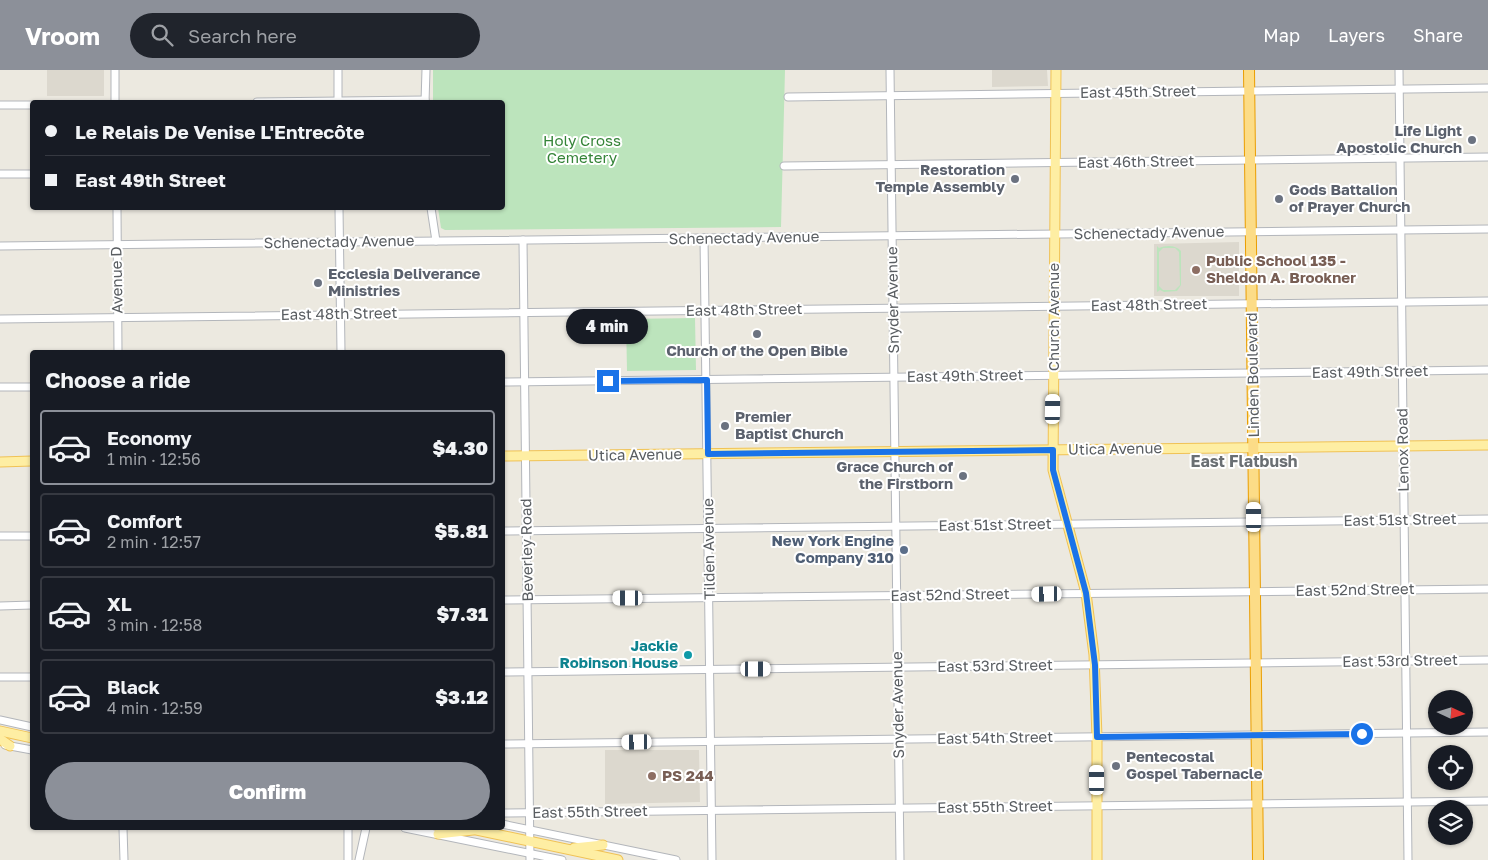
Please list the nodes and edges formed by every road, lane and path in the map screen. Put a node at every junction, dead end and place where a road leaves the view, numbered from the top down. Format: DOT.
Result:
graph roads {
  1 [pos="115,70"];
  2 [pos="338,70"];
  3 [pos="426,70"];
  4 [pos="890,70"];
  5 [pos="1056,70"];
  6 [pos="1249,70"];
  7 [pos="1399,70"];
  8 [pos="1488,88"];
  9 [pos="1399,90"];
  10 [pos="1249,91"];
  11 [pos="1056,93"];
  12 [pos="890,95"];
  13 [pos="788,97"];
  14 [pos="115,100"];
  15 [pos="338,100"];
  16 [pos="425,100"];
  17 [pos="0,105"];
  18 [pos="30,105"];
  19 [pos="1488,157"];
  20 [pos="1399,159"];
  21 [pos="1250,160"];
  22 [pos="1056,162"];
  23 [pos="892,164"];
  24 [pos="784,166"];
  25 [pos="0,174"];
  26 [pos="30,174"];
  27 [pos="117,210"];
  28 [pos="339,210"];
  29 [pos="431,210"];
  30 [pos="1488,229"];
  31 [pos="1400,230"];
  32 [pos="1251,232"];
  33 [pos="1055,234"];
  34 [pos="892,236"];
  35 [pos="704,238"];
  36 [pos="523,240"];
  37 [pos="436,241"];
  38 [pos="340,243"];
  39 [pos="117,245"];
  40 [pos="0,246"];
  41 [pos="1488,301"];
  42 [pos="1402,302"];
  43 [pos="1252,304"];
  44 [pos="1055,306"];
  45 [pos="894,308"];
  46 [pos="706,310"];
  47 [pos="524,312"];
  48 [pos="341,314"];
  49 [pos="118,316"];
  50 [pos="0,319"];
  51 [pos="118,350"];
  52 [pos="341,350"];
  53 [pos="1488,370"];
  54 [pos="1402,371"];
  55 [pos="1253,373"];
  56 [pos="1054,375"];
  57 [pos="894,377"];
  58 [pos="707,380"];
  59 [pos="505,382"];
  60 [pos="525,382"];
  61 [pos="0,387"];
  62 [pos="30,387"];
  63 [pos="1403,445"];
  64 [pos="1488,445"];
  65 [pos="1254,448"];
  66 [pos="1053,450"];
  67 [pos="895,452"];
  68 [pos="708,454"];
  69 [pos="505,456"];
  70 [pos="526,456"];
  71 [pos="30,461"];
  72 [pos="0,462"];
  73 [pos="1488,519"];
  74 [pos="1404,520"];
  75 [pos="1254,522"];
  76 [pos="1068,524"];
  77 [pos="896,526"];
  78 [pos="708,528"];
  79 [pos="528,530"];
  80 [pos="505,531"];
  81 [pos="0,536"];
  82 [pos="30,536"];
  83 [pos="1488,588"];
  84 [pos="1405,589"];
  85 [pos="1255,591"];
  86 [pos="1086,593"];
  87 [pos="897,596"];
  88 [pos="709,598"];
  89 [pos="505,600"];
  90 [pos="528,600"];
  91 [pos="30,605"];
  92 [pos="0,606"];
  93 [pos="1488,660"];
  94 [pos="1406,661"];
  95 [pos="1256,663"];
  96 [pos="1095,665"];
  97 [pos="898,667"];
  98 [pos="710,669"];
  99 [pos="505,672"];
  100 [pos="529,672"];
  101 [pos="0,677"];
  102 [pos="30,677"];
  103 [pos="0,720"];
  104 [pos="30,727"];
  105 [pos="1488,732"];
  106 [pos="1,733"];
  107 [pos="1406,733"];
  108 [pos="1257,735"];
  109 [pos="1097,737"];
  110 [pos="30,738"];
  111 [pos="898,739"];
  112 [pos="710,741"];
  113 [pos="530,743"];
  114 [pos="0,744"];
  115 [pos="505,744"];
  116 [pos="10,746"];
  117 [pos="30,750"];
  118 [pos="1408,802"];
  119 [pos="1488,802"];
  120 [pos="1258,804"];
  121 [pos="1097,806"];
  122 [pos="899,808"];
  123 [pos="711,810"];
  124 [pos="530,812"];
  125 [pos="505,813"];
  126 [pos="505,825"];
  127 [pos="123,830"];
  128 [pos="348,830"];
  129 [pos="366,830"];
  130 [pos="416,830"];
  131 [pos="460,830"];
  132 [pos="480,830"];
  133 [pos="530,830"];
  134 [pos="438,834"];
  135 [pos="530,841"];
  136 [pos="603,845"];
  137 [pos="566,849"];
  138 [pos="530,857"];
  139 [pos="609,859"];
  140 [pos="124,860"];
  141 [pos="348,860"];
  142 [pos="359,860"];
  143 [pos="562,860"];
  144 [pos="618,860"];
  145 [pos="676,860"];
  146 [pos="712,860"];
  147 [pos="900,860"];
  148 [pos="1097,860"];
  149 [pos="1258,860"];
  150 [pos="1408,860"];
  1 -- 14 [label="street"];
  2 -- 15 [label="street"];
  3 -- 16 [label="street"];
  4 -- 12 [label="street, Snyder Avenue"];
  5 -- 11 [label="main road, Church Avenue"];
  6 -- 10 [label="highway, Linden Boulevard"];
  7 -- 9 [label="street, Lenox Road"];
  8 -- 9 [label="street, East 45th Street"];
  9 -- 10 [label="street, East 45th Street"];
  9 -- 20 [label="street, Lenox Road"];
  10 -- 11 [label="street, East 45th Street"];
  10 -- 21 [label="highway, Linden Boulevard"];
  11 -- 12 [label="street, East 45th Street"];
  11 -- 22 [label="main road, Church Avenue"];
  12 -- 13 [label="street, East 45th Street"];
  12 -- 23 [label="street, Snyder Avenue"];
  17 -- 18 [label="street"];
  19 -- 20 [label="street, East 46th Street"];
  20 -- 21 [label="street, East 46th Street"];
  20 -- 31 [label="street, Lenox Road"];
  21 -- 22 [label="street, East 46th Street"];
  21 -- 32 [label="highway, Linden Boulevard"];
  22 -- 23 [label="street, East 46th Street"];
  22 -- 33 [label="main road, Church Avenue"];
  23 -- 24 [label="street, East 46th Street"];
  23 -- 34 [label="street, Snyder Avenue"];
  25 -- 26 [label="street"];
  27 -- 39 [label="street, Avenue D"];
  28 -- 38 [label="street"];
  29 -- 37 [label="street"];
  30 -- 31 [label="street, Schenectady Avenue"];
  31 -- 32 [label="street, Schenectady Avenue"];
  31 -- 42 [label="street, Lenox Road"];
  32 -- 33 [label="street, Schenectady Avenue"];
  32 -- 43 [label="highway, Linden Boulevard"];
  33 -- 34 [label="street, Schenectady Avenue"];
  33 -- 44 [label="main road, Church Avenue"];
  34 -- 35 [label="street, Schenectady Avenue"];
  34 -- 45 [label="street, Snyder Avenue"];
  35 -- 36 [label="street, Schenectady Avenue"];
  35 -- 46 [label="street, Tilden Avenue"];
  36 -- 37 [label="street, Schenectady Avenue"];
  36 -- 47 [label="street, Beverley Road"];
  37 -- 38 [label="street, Schenectady Avenue"];
  38 -- 39 [label="street, Schenectady Avenue"];
  38 -- 48 [label="street"];
  39 -- 40 [label="street, Schenectady Avenue"];
  39 -- 49 [label="street, Avenue D"];
  41 -- 42 [label="street, East 48th Street"];
  42 -- 43 [label="street, East 48th Street"];
  42 -- 54 [label="street, Lenox Road"];
  43 -- 44 [label="street, East 48th Street"];
  43 -- 55 [label="highway, Linden Boulevard"];
  44 -- 45 [label="street, East 48th Street"];
  44 -- 56 [label="main road, Church Avenue"];
  45 -- 46 [label="street, East 48th Street"];
  45 -- 57 [label="street, Snyder Avenue"];
  46 -- 47 [label="street, East 48th Street"];
  46 -- 58 [label="street, Tilden Avenue"];
  47 -- 48 [label="street, East 48th Street"];
  47 -- 60 [label="street, Beverley Road"];
  48 -- 49 [label="street, East 48th Street"];
  48 -- 52 [label="street"];
  49 -- 50 [label="street, East 48th Street"];
  49 -- 51 [label="street, Avenue D"];
  53 -- 54 [label="street, East 49th Street"];
  54 -- 55 [label="street, East 49th Street"];
  54 -- 63 [label="street, Lenox Road"];
  55 -- 56 [label="street, East 49th Street"];
  55 -- 65 [label="highway, Linden Boulevard"];
  56 -- 57 [label="street, East 49th Street"];
  56 -- 66 [label="main road, Church Avenue"];
  57 -- 58 [label="street, East 49th Street"];
  57 -- 67 [label="street, Snyder Avenue"];
  58 -- 60 [label="street, East 49th Street"];
  58 -- 68 [label="street, Tilden Avenue"];
  59 -- 60 [label="street, East 49th Street"];
  60 -- 70 [label="street, Beverley Road"];
  61 -- 62 [label="street"];
  63 -- 64 [label="main road, Utica Avenue"];
  63 -- 65 [label="main road, Utica Avenue"];
  63 -- 74 [label="street, Lenox Road"];
  65 -- 66 [label="main road, Utica Avenue"];
  65 -- 75 [label="highway, Linden Boulevard"];
  66 -- 67 [label="main road, Utica Avenue"];
  66 -- 76 [label="main road, Church Avenue"];
  67 -- 68 [label="main road, Utica Avenue"];
  67 -- 77 [label="street, Snyder Avenue"];
  68 -- 70 [label="main road, Utica Avenue"];
  68 -- 78 [label="street, Tilden Avenue"];
  69 -- 70 [label="main road, Utica Avenue"];
  70 -- 79 [label="street, Beverley Road"];
  71 -- 72 [label="main road"];
  73 -- 74 [label="street, East 51st Street"];
  74 -- 75 [label="street, East 51st Street"];
  74 -- 84 [label="street, Lenox Road"];
  75 -- 76 [label="street, East 51st Street"];
  75 -- 85 [label="highway, Linden Boulevard"];
  76 -- 77 [label="street, East 51st Street"];
  76 -- 86 [label="main road, Church Avenue"];
  77 -- 78 [label="street, East 51st Street"];
  77 -- 87 [label="street, Snyder Avenue"];
  78 -- 79 [label="street, East 51st Street"];
  78 -- 88 [label="street, Tilden Avenue"];
  79 -- 80 [label="street, East 51st Street"];
  79 -- 90 [label="street, Beverley Road"];
  81 -- 82 [label="street"];
  83 -- 84 [label="street, East 52nd Street"];
  84 -- 85 [label="street, East 52nd Street"];
  84 -- 94 [label="street, Lenox Road"];
  85 -- 86 [label="street, East 52nd Street"];
  85 -- 95 [label="highway, Linden Boulevard"];
  86 -- 87 [label="street, East 52nd Street"];
  86 -- 96 [label="main road, Church Avenue"];
  87 -- 88 [label="street, East 52nd Street"];
  87 -- 97 [label="street, Snyder Avenue"];
  88 -- 90 [label="street, East 52nd Street"];
  88 -- 98 [label="street, Tilden Avenue"];
  89 -- 90 [label="street, East 52nd Street"];
  90 -- 100 [label="street, Beverley Road"];
  91 -- 92 [label="street"];
  93 -- 94 [label="street, East 53rd Street"];
  94 -- 95 [label="street, East 53rd Street"];
  94 -- 107 [label="street, Lenox Road"];
  95 -- 96 [label="street, East 53rd Street"];
  95 -- 108 [label="highway, Linden Boulevard"];
  96 -- 97 [label="street, East 53rd Street"];
  96 -- 109 [label="main road, Church Avenue"];
  97 -- 98 [label="street, East 53rd Street"];
  97 -- 111 [label="street, Snyder Avenue"];
  98 -- 100 [label="street, East 53rd Street"];
  98 -- 112 [label="street, Tilden Avenue"];
  99 -- 100 [label="street, East 53rd Street"];
  100 -- 113 [label="street, Beverley Road"];
  101 -- 102 [label="street"];
  103 -- 104 [label="street"];
  105 -- 107 [label="street, East 54th Street"];
  106 -- 110 [label="main road"];
  106 -- 116 [label="main road"];
  107 -- 108 [label="street, East 54th Street"];
  107 -- 118 [label="street, Lenox Road"];
  108 -- 109 [label="street, East 54th Street"];
  108 -- 120 [label="highway, Linden Boulevard"];
  109 -- 111 [label="street, East 54th Street"];
  109 -- 121 [label="main road, Church Avenue"];
  111 -- 112 [label="street, East 54th Street"];
  111 -- 122 [label="street, Snyder Avenue"];
  112 -- 113 [label="street, East 54th Street"];
  112 -- 123 [label="street, Tilden Avenue"];
  113 -- 115 [label="street, East 54th Street"];
  113 -- 124 [label="street, Beverley Road"];
  114 -- 116 [label="street"];
  116 -- 117 [label="street"];
  118 -- 119 [label="street, East 55th Street"];
  118 -- 120 [label="street, East 55th Street"];
  118 -- 150 [label="street, Lenox Road"];
  120 -- 121 [label="street, East 55th Street"];
  120 -- 149 [label="highway, Linden Boulevard"];
  121 -- 122 [label="street, East 55th Street"];
  121 -- 148 [label="main road, Church Avenue"];
  122 -- 123 [label="street, East 55th Street"];
  122 -- 147 [label="street, Snyder Avenue"];
  123 -- 124 [label="street, East 55th Street"];
  123 -- 146 [label="street, Tilden Avenue"];
  124 -- 125 [label="street, East 55th Street"];
  124 -- 133 [label="street, Beverley Road"];
  126 -- 133 [label="street"];
  127 -- 140 [label="street"];
  128 -- 141 [label="street"];
  129 -- 142 [label="street"];
  130 -- 134 [label="street"];
  131 -- 134 [label="main road"];
  132 -- 135 [label="main road"];
  133 -- 135 [label="street, Beverley Road"];
  133 -- 136 [label="street"];
  134 -- 138 [label="street"];
  135 -- 137 [label="main road"];
  135 -- 138 [label="street, Beverley Road"];
  136 -- 137 [label="main road"];
  136 -- 145 [label="street"];
  137 -- 139 [label="main road"];
  138 -- 143 [label="street"];
  139 -- 144 [label="main road"];
}
